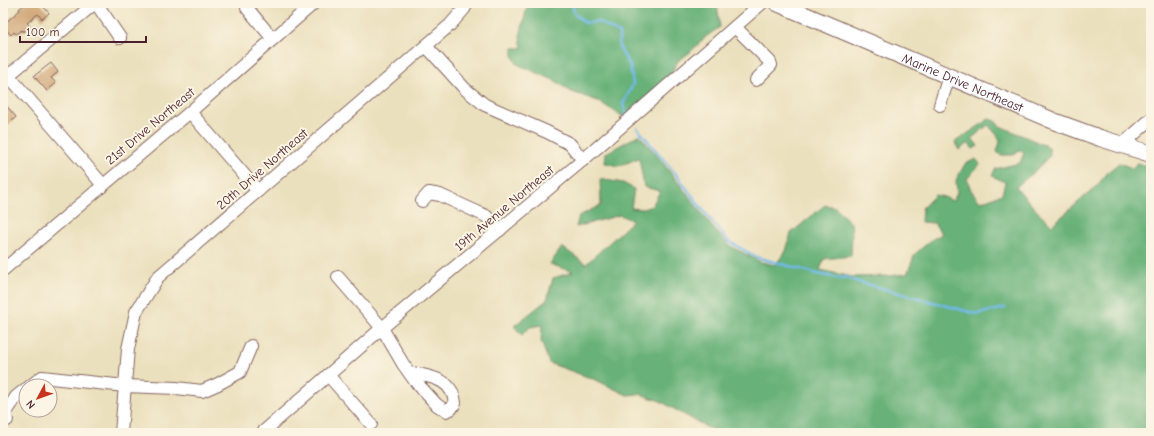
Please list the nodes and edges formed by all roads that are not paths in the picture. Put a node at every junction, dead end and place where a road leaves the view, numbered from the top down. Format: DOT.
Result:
graph roads {
  1 [pos="95,3"];
  2 [pos="314,3"];
  3 [pos="467,3"];
  4 [pos="762,3"];
  5 [pos="777,3"];
  6 [pos="248,8"];
  7 [pos="735,27"];
  8 [pos="120,38"];
  9 [pos="273,39"];
  10 [pos="426,46"];
  11 [pos="949,76"];
  12 [pos="6,77"];
  13 [pos="756,80"];
  14 [pos="940,105"];
  15 [pos="190,112"];
  16 [pos="1151,119"];
  17 [pos="1122,145"];
  18 [pos="1151,154"];
  19 [pos="583,160"];
  20 [pos="103,185"];
  21 [pos="258,191"];
  22 [pos="422,202"];
  23 [pos="500,230"];
  24 [pos="3,270"];
  25 [pos="338,278"];
  26 [pos="382,328"];
  27 [pos="251,346"];
  28 [pos="408,372"];
  29 [pos="328,375"];
  30 [pos="41,378"];
  31 [pos="51,378"];
  32 [pos="58,379"];
  33 [pos="125,386"];
  34 [pos="18,395"];
  35 [pos="7,420"];
  36 [pos="371,424"];
  37 [pos="121,433"];
  38 [pos="262,433"];
  1 -- 8 [label="street"];
  1 -- 12 [label="street"];
  2 -- 9 [label="street, 21st Drive Northeast"];
  3 -- 10 [label="street, 20th Drive Northeast"];
  4 -- 7 [label="street, 19th Avenue Northeast"];
  5 -- 11 [label="main road, Marine Drive Northeast"];
  6 -- 9 [label="street"];
  7 -- 13 [label="street"];
  7 -- 19 [label="street, 19th Avenue Northeast"];
  9 -- 15 [label="street, 21st Drive Northeast"];
  10 -- 19 [label="street"];
  10 -- 21 [label="street, 20th Drive Northeast"];
  11 -- 14 [label="street"];
  11 -- 17 [label="main road, Marine Drive Northeast"];
  12 -- 20 [label="street"];
  15 -- 20 [label="street, 21st Drive Northeast"];
  15 -- 21 [label="street"];
  16 -- 17 [label="street"];
  17 -- 18 [label="main road, Marine Drive Northeast"];
  19 -- 23 [label="street, 19th Avenue Northeast"];
  20 -- 24 [label="street, 21st Drive Northeast"];
  21 -- 33 [label="street, 20th Drive Northeast"];
  22 -- 23 [label="street"];
  23 -- 26 [label="street, 19th Avenue Northeast"];
  25 -- 26 [label="street"];
  26 -- 28 [label="street"];
  26 -- 29 [label="street, 19th Avenue Northeast"];
  27 -- 33 [label="street"];
  29 -- 36 [label="street"];
  29 -- 38 [label="street, 19th Avenue Northeast"];
  30 -- 31 [label="street"];
  32 -- 33 [label="street"];
  33 -- 37 [label="street, 20th Drive Northeast"];
  34 -- 35 [label="street"];
}
